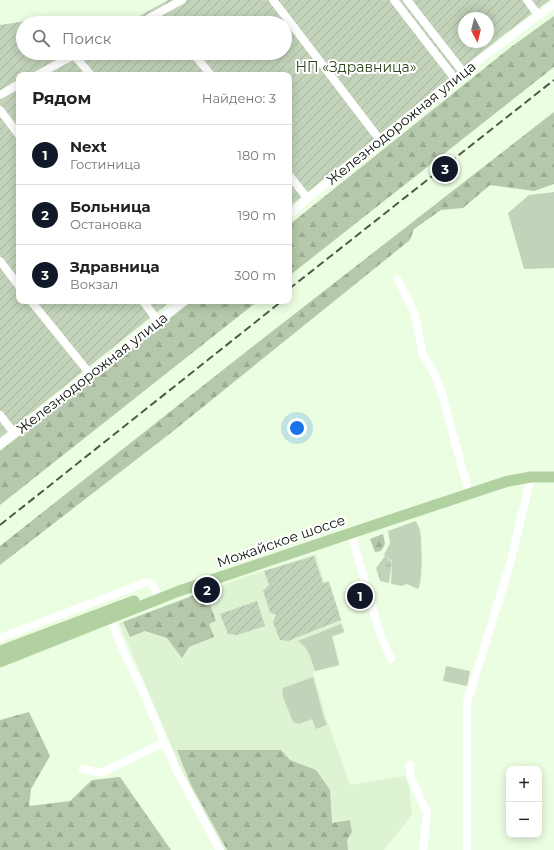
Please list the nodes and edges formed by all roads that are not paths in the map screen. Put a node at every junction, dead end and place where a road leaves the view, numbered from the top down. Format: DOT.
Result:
graph roads {
  1 [pos="182,0"];
  2 [pos="273,0"];
  3 [pos="394,0"];
  4 [pos="407,0"];
  5 [pos="527,0"];
  6 [pos="554,4"];
  7 [pos="538,15"];
  8 [pos="153,16"];
  9 [pos="285,16"];
  10 [pos="292,25"];
  11 [pos="64,60"];
  12 [pos="80,60"];
  13 [pos="199,60"];
  14 [pos="42,72"];
  15 [pos="89,72"];
  16 [pos="209,72"];
  17 [pos="463,72"];
  18 [pos="454,79"];
  19 [pos="16,86"];
  20 [pos="0,95"];
  21 [pos="0,110"];
  22 [pos="16,132"];
  23 [pos="380,140"];
  24 [pos="292,179"];
  25 [pos="308,200"];
  26 [pos="292,213"];
  27 [pos="0,261"];
  28 [pos="398,280"];
  29 [pos="16,282"];
  30 [pos="33,304"];
  31 [pos="145,304"];
  32 [pos="180,304"];
  33 [pos="158,321"];
  34 [pos="90,374"];
  35 [pos="0,415"];
  36 [pos="14,433"];
  37 [pos="0,444"];
  38 [pos="554,470"];
  39 [pos="531,477"];
  40 [pos="554,477"];
  41 [pos="467,486"];
  42 [pos="351,533"];
  43 [pos="156,592"];
  44 [pos="110,618"];
  45 [pos="0,638"];
  46 [pos="0,651"];
  47 [pos="391,659"];
  48 [pos="0,662"];
  49 [pos="165,742"];
  50 [pos="410,765"];
  51 [pos="83,769"];
  52 [pos="220,850"];
  53 [pos="423,850"];
  54 [pos="467,850"];
  1 -- 8 [label="street"];
  2 -- 9 [label="street"];
  3 -- 18 [label="street"];
  4 -- 17 [label="street"];
  5 -- 7 [label="street"];
  6 -- 7 [label="street, Железнодорожная улица"];
  7 -- 17 [label="street, Железнодорожная улица"];
  10 -- 23 [label="street"];
  11 -- 14 [label="street"];
  12 -- 15 [label="street"];
  13 -- 16 [label="street"];
  17 -- 18 [label="street, Железнодорожная улица"];
  18 -- 23 [label="street, Железнодорожная улица"];
  19 -- 20 [label="street"];
  21 -- 22 [label="street"];
  23 -- 25 [label="street, Железнодорожная улица"];
  24 -- 25 [label="street"];
  25 -- 26 [label="street, Железнодорожная улица"];
  27 -- 29 [label="street"];
  28 -- 41 [label="street"];
  30 -- 34 [label="street"];
  31 -- 33 [label="street"];
  32 -- 33 [label="street, Железнодорожная улица"];
  33 -- 34 [label="street, Железнодорожная улица"];
  34 -- 36 [label="street, Железнодорожная улица"];
  35 -- 36 [label="street"];
  36 -- 37 [label="street, Железнодорожная улица"];
  38 -- 41 [label="main road, Можайское шоссе"];
  39 -- 40 [label="main road, Можайское шоссе"];
  39 -- 42 [label="main road, Можайское шоссе"];
  39 -- 54 [label="street"];
  41 -- 43 [label="main road, Можайское шоссе"];
  42 -- 44 [label="main road, Можайское шоссе"];
  42 -- 47 [label="street"];
  43 -- 45 [label="street"];
  43 -- 46 [label="main road, Можайское шоссе"];
  44 -- 48 [label="main road, Можайское шоссе"];
  44 -- 49 [label="street"];
  49 -- 51 [label="street"];
  49 -- 52 [label="street"];
  50 -- 53 [label="street"];
}
